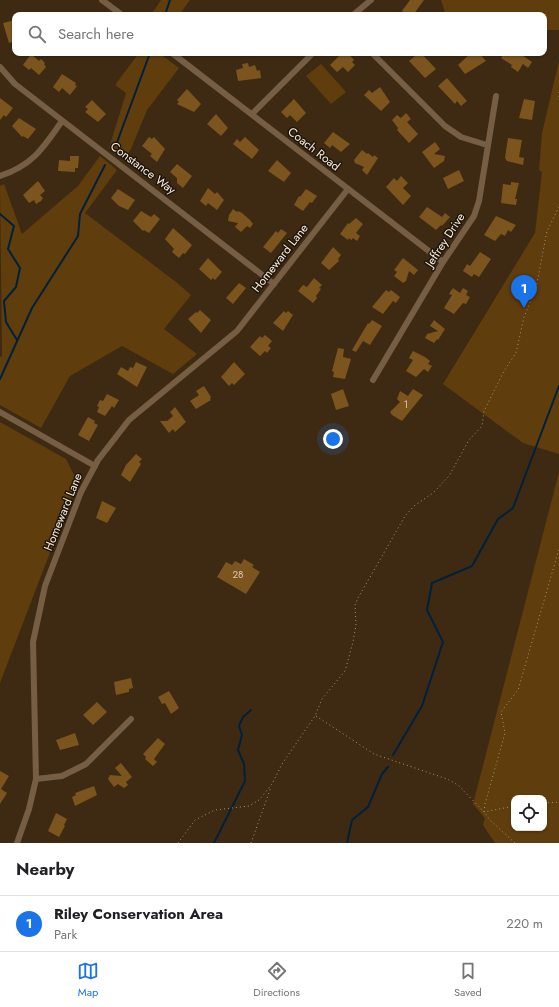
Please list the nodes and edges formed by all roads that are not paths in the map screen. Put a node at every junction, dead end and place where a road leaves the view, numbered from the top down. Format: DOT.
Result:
graph roads {
  1 [pos="102,0"];
  2 [pos="371,0"];
  3 [pos="118,12"];
  4 [pos="357,12"];
  5 [pos="176,56"];
  6 [pos="310,56"];
  7 [pos="375,56"];
  8 [pos="0,67"];
  9 [pos="496,96"];
  10 [pos="252,114"];
  11 [pos="62,121"];
  12 [pos="487,145"];
  13 [pos="0,176"];
  14 [pos="348,188"];
  15 [pos="443,262"];
  16 [pos="274,284"];
  17 [pos="373,380"];
  18 [pos="0,412"];
  19 [pos="95,466"];
  20 [pos="132,719"];
  21 [pos="36,779"];
  22 [pos="17,843"];
  1 -- 3 [label="street"];
  2 -- 4 [label="street"];
  5 -- 10 [label="street, Coach Road"];
  6 -- 10 [label="street"];
  7 -- 12 [label="street"];
  8 -- 11 [label="street, Constance Way"];
  9 -- 12 [label="street, Jeffrey Drive"];
  10 -- 14 [label="street, Coach Road"];
  11 -- 13 [label="street"];
  11 -- 16 [label="street, Constance Way"];
  12 -- 15 [label="street, Jeffrey Drive"];
  14 -- 15 [label="street, Coach Road"];
  14 -- 16 [label="street, Homeward Lane"];
  15 -- 17 [label="street, Jeffrey Drive"];
  16 -- 19 [label="street, Homeward Lane"];
  18 -- 19 [label="street"];
  19 -- 21 [label="street, Homeward Lane"];
  20 -- 21 [label="street"];
  21 -- 22 [label="street, Homeward Lane"];
}
